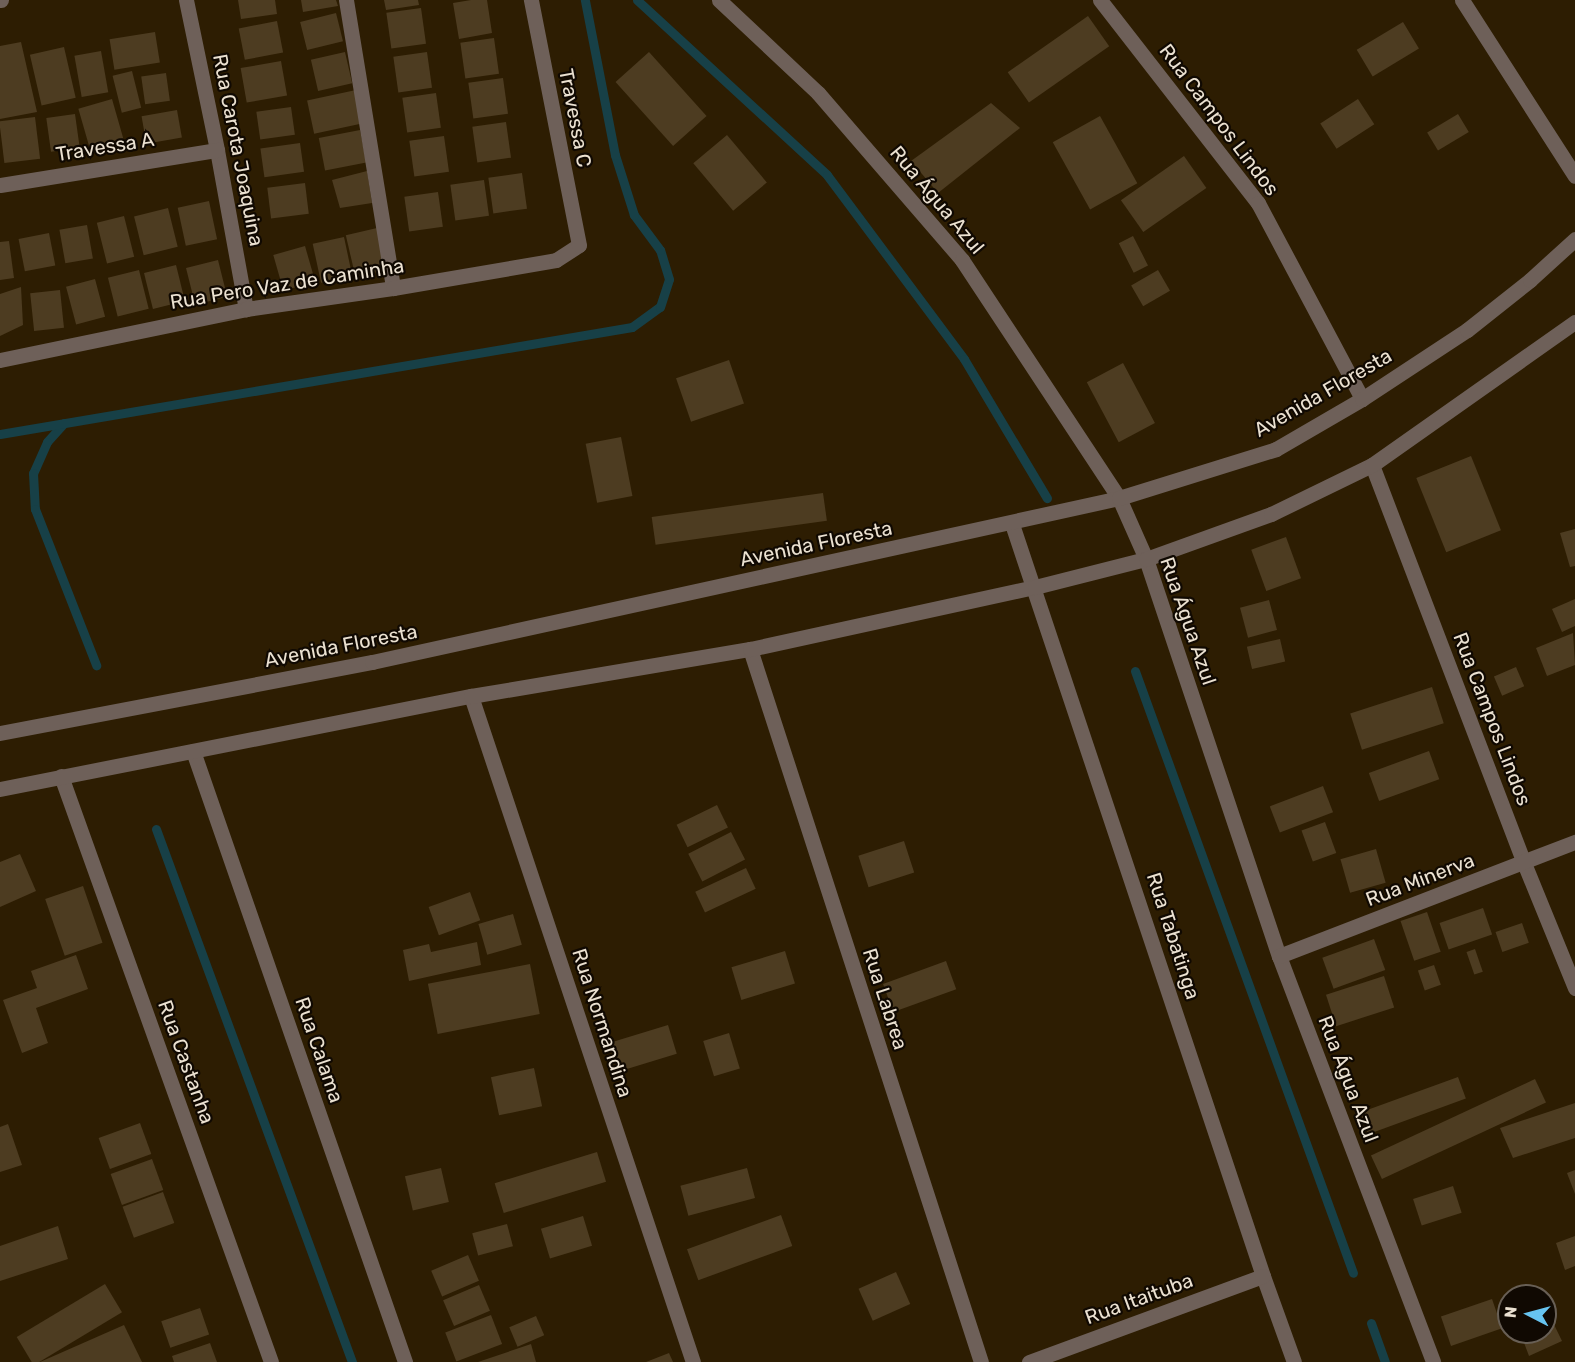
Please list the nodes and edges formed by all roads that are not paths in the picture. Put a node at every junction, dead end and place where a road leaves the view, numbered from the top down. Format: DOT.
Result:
graph roads {
  1 [pos="186,0"];
  2 [pos="346,0"];
  3 [pos="531,0"];
  4 [pos="719,0"];
  5 [pos="1100,0"];
  6 [pos="1462,0"];
  7 [pos="217,150"];
  8 [pos="1575,176"];
  9 [pos="0,185"];
  10 [pos="1575,239"];
  11 [pos="579,245"];
  12 [pos="393,288"];
  13 [pos="246,309"];
  14 [pos="1575,322"];
  15 [pos="0,360"];
  16 [pos="1362,399"];
  17 [pos="1372,465"];
  18 [pos="1119,498"];
  19 [pos="1012,524"];
  20 [pos="1146,559"];
  21 [pos="1035,587"];
  22 [pos="750,649"];
  23 [pos="471,696"];
  24 [pos="0,733"];
  25 [pos="193,751"];
  26 [pos="61,776"];
  27 [pos="0,789"];
  28 [pos="1575,842"];
  29 [pos="1524,863"];
  30 [pos="1279,956"];
  31 [pos="1575,988"];
  32 [pos="1263,1276"];
  33 [pos="271,1362"];
  34 [pos="405,1362"];
  35 [pos="693,1362"];
  36 [pos="981,1362"];
  37 [pos="1029,1362"];
  38 [pos="1294,1362"];
  39 [pos="1433,1362"];
  1 -- 7 [label="street, Rua Carota Joaquina"];
  2 -- 12 [label="street"];
  3 -- 11 [label="street, Travessa C"];
  4 -- 18 [label="street, Rua Água Azul"];
  5 -- 16 [label="street, Rua Campos Lindos"];
  6 -- 8 [label="street"];
  7 -- 9 [label="street, Travessa A"];
  7 -- 13 [label="street, Rua Carota Joaquina"];
  10 -- 16 [label="street, Avenida Floresta"];
  11 -- 12 [label="street, Rua Pero Vaz de Caminha"];
  12 -- 13 [label="street, Rua Pero Vaz de Caminha"];
  13 -- 15 [label="street, Rua Pero Vaz de Caminha"];
  14 -- 17 [label="street"];
  16 -- 18 [label="street, Avenida Floresta"];
  17 -- 20 [label="street"];
  17 -- 29 [label="street, Rua Campos Lindos"];
  18 -- 19 [label="street, Avenida Floresta"];
  18 -- 20 [label="street, Rua Água Azul"];
  19 -- 21 [label="street, Rua Tabatinga"];
  19 -- 24 [label="street, Avenida Floresta"];
  20 -- 21 [label="street"];
  20 -- 30 [label="street, Rua Água Azul"];
  21 -- 22 [label="street"];
  21 -- 32 [label="street, Rua Tabatinga"];
  22 -- 23 [label="street"];
  22 -- 36 [label="street, Rua Labrea"];
  23 -- 25 [label="street"];
  23 -- 35 [label="street, Rua Normandina"];
  25 -- 26 [label="street"];
  25 -- 34 [label="street, Rua Calama"];
  26 -- 27 [label="street"];
  26 -- 33 [label="street, Rua Castanha"];
  28 -- 29 [label="street, Rua Minerva"];
  29 -- 30 [label="street, Rua Minerva"];
  29 -- 31 [label="street, Rua Campos Lindos"];
  30 -- 39 [label="street, Rua Água Azul"];
  32 -- 37 [label="street, Rua Itaituba"];
  32 -- 38 [label="street, Rua Tabatinga"];
}
